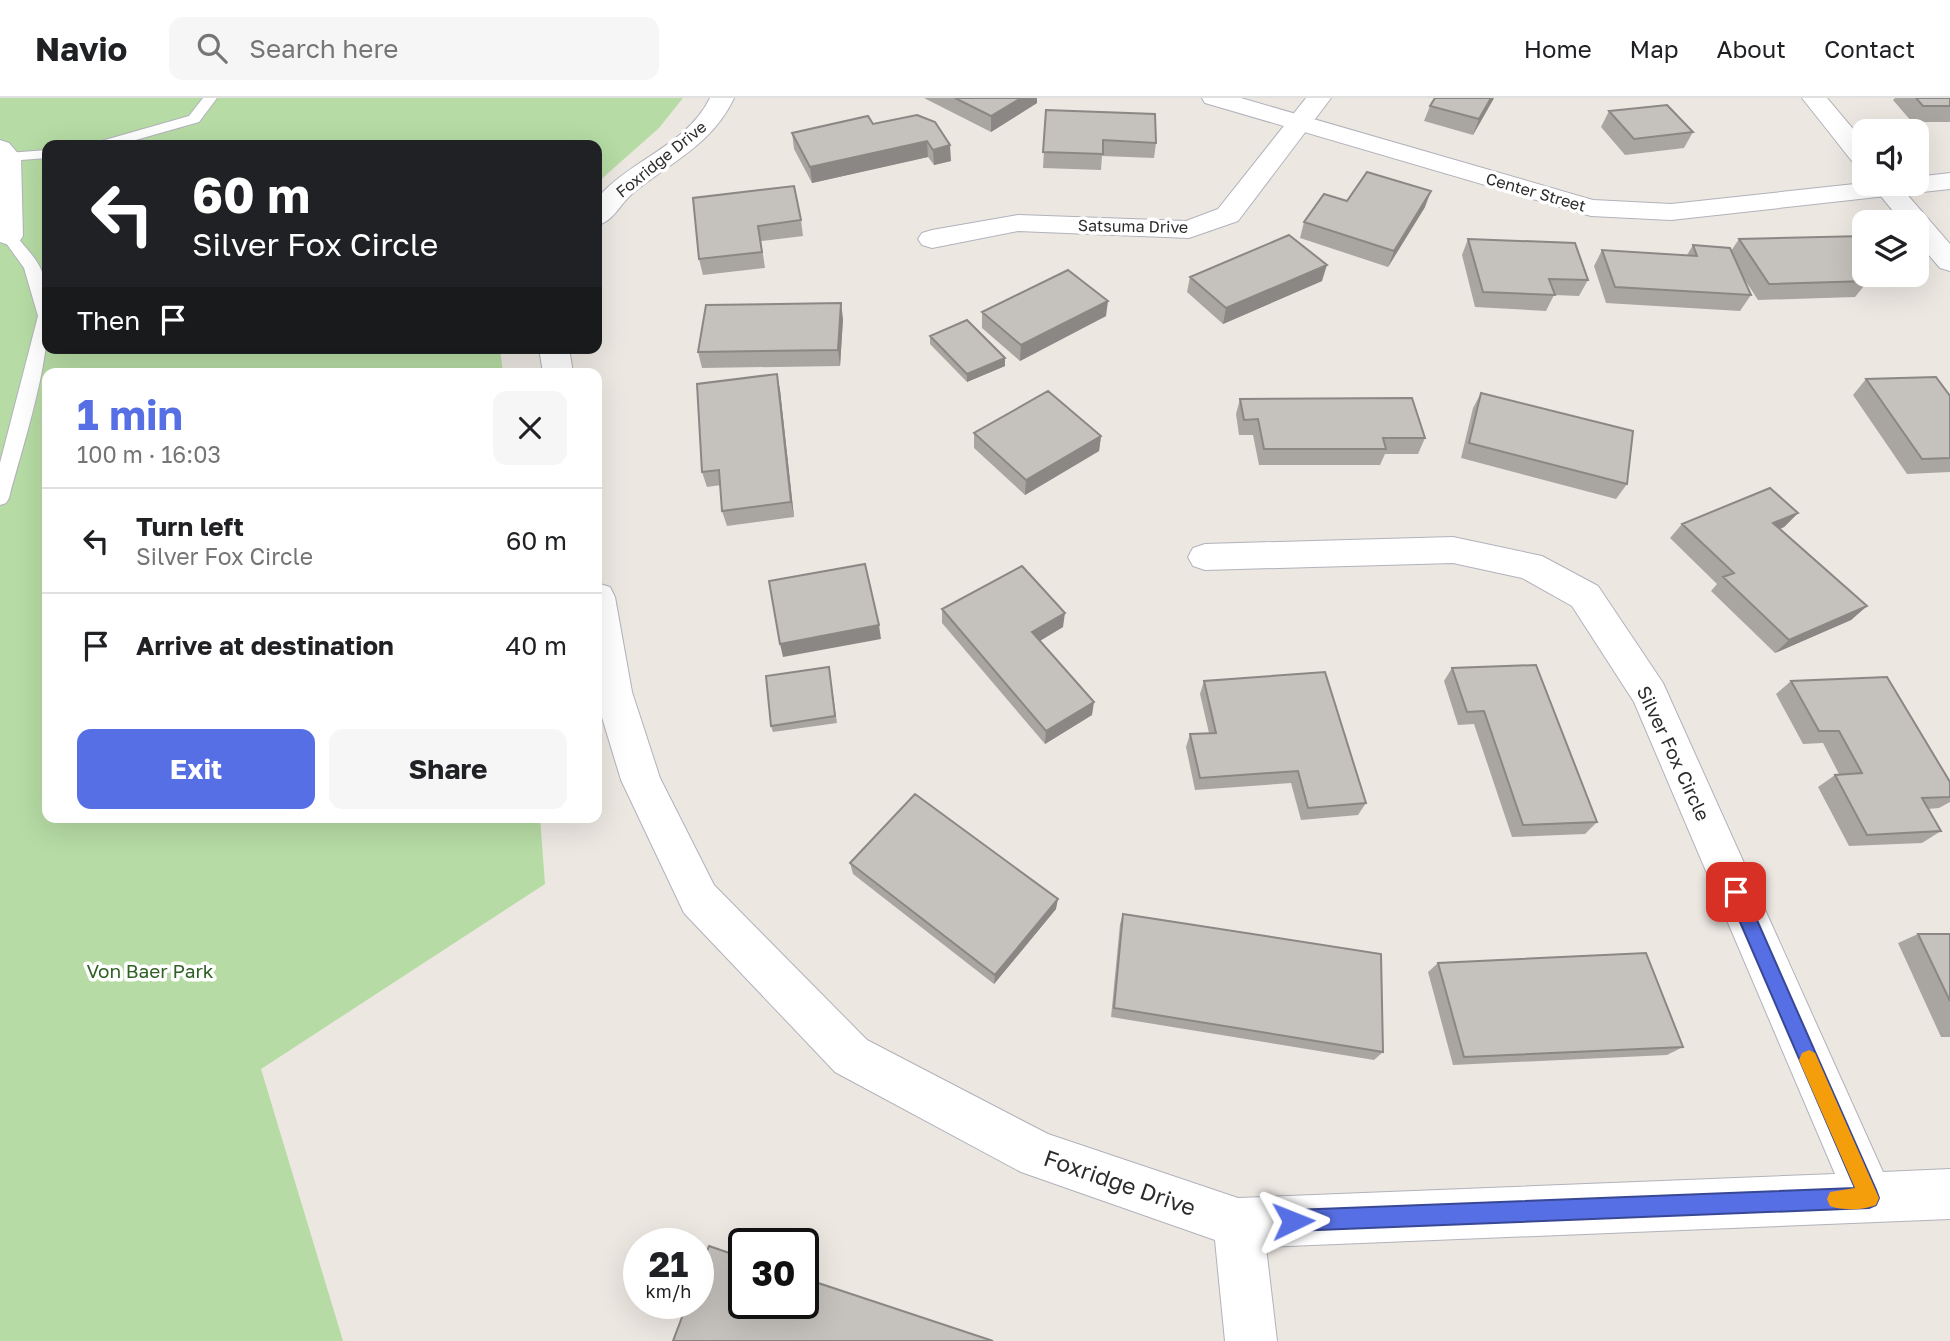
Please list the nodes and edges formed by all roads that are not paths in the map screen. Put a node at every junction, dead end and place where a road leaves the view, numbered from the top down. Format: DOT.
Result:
graph roads {
  1 [pos="210,98"];
  2 [pos="722,98"];
  3 [pos="1214,98"];
  4 [pos="1319,98"];
  5 [pos="1814,98"];
  6 [pos="1300,122"];
  7 [pos="120,140"];
  8 [pos="1852,144"];
  9 [pos="4,152"];
  10 [pos="42,153"];
  11 [pos="1950,181"];
  12 [pos="1929,183"];
  13 [pos="1852,190"];
  14 [pos="1894,196"];
  15 [pos="602,211"];
  16 [pos="9,236"];
  17 [pos="932,239"];
  18 [pos="1950,262"];
  19 [pos="42,302"];
  20 [pos="42,332"];
  21 [pos="0,498"];
  22 [pos="1205,557"];
  23 [pos="602,627"];
  24 [pos="1950,1194"];
  25 [pos="1869,1198"];
  26 [pos="1238,1223"];
  27 [pos="1251,1341"];
  1 -- 7 [label="lane"];
  2 -- 15 [label="street, Foxridge Drive"];
  3 -- 6 [label="street, Center Street"];
  4 -- 6 [label="street, Satsuma Drive"];
  5 -- 8 [label="street"];
  6 -- 13 [label="street, Center Street"];
  6 -- 17 [label="street, Satsuma Drive"];
  9 -- 10 [label="lane"];
  9 -- 16 [label="street"];
  11 -- 12 [label="street, Center Street"];
  14 -- 18 [label="street"];
  16 -- 19 [label="lane"];
  20 -- 21 [label="lane"];
  22 -- 25 [label="street, Silver Fox Circle"];
  23 -- 26 [label="street, Foxridge Drive"];
  24 -- 25 [label="street, Foxridge Drive"];
  25 -- 26 [label="street, Foxridge Drive"];
  26 -- 27 [label="street"];
}
